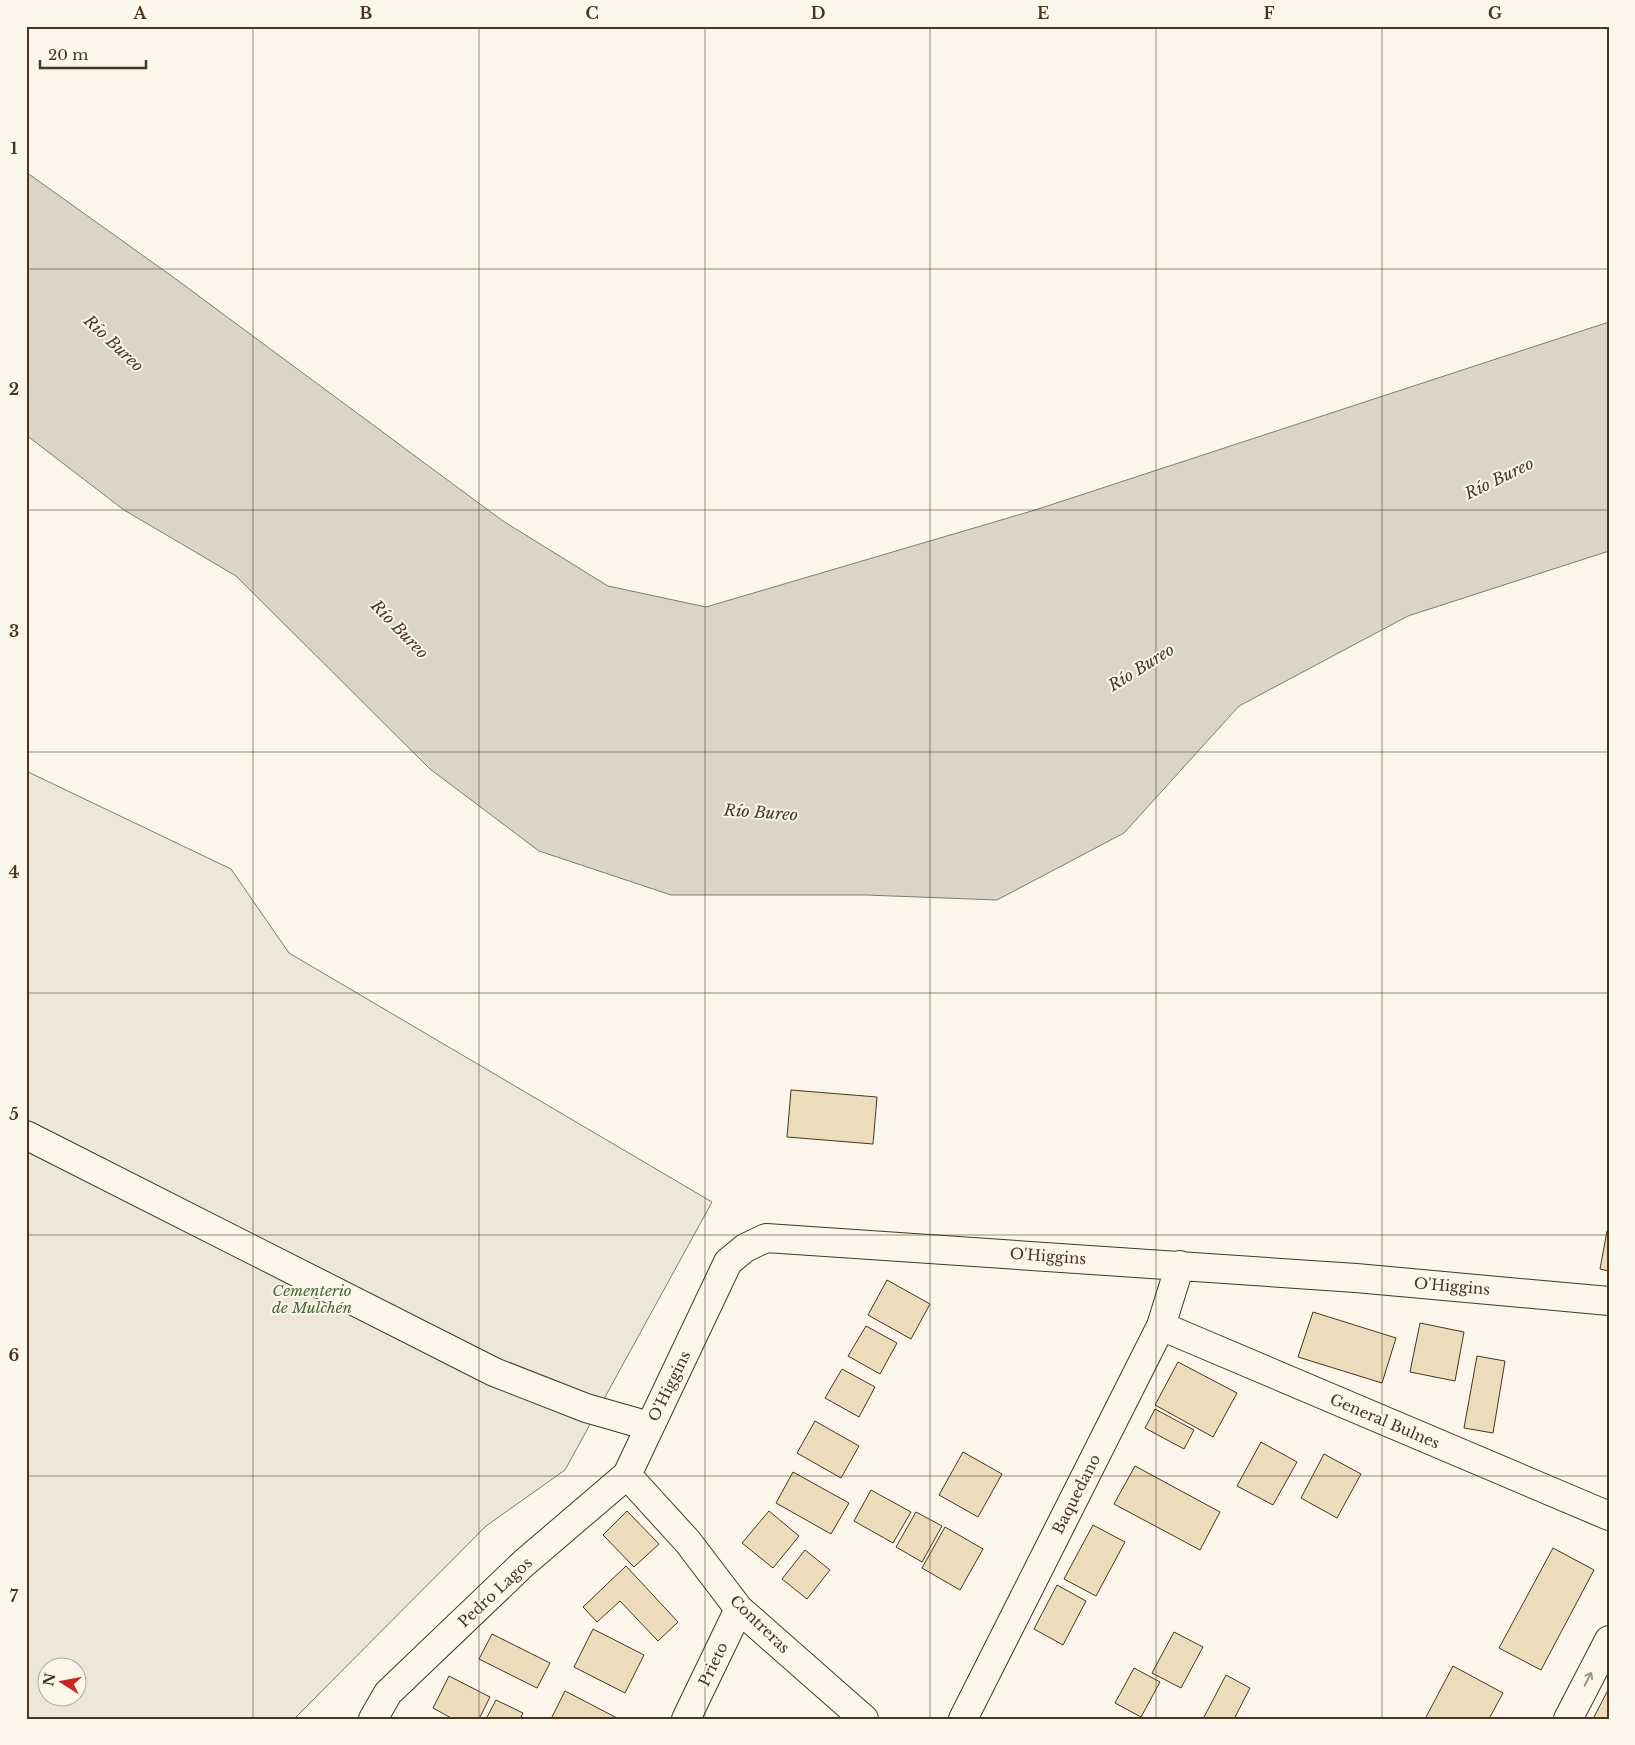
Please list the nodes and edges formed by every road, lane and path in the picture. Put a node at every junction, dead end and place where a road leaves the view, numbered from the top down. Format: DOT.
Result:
graph roads {
  1 [pos="26,1135"];
  2 [pos="1180,1265"];
  3 [pos="1609,1301"];
  4 [pos="1161,1326"];
  5 [pos="649,1426"];
  6 [pos="627,1475"];
  7 [pos="1609,1516"];
  8 [pos="740,1609"];
  9 [pos="1609,1640"];
  10 [pos="373,1719"];
  11 [pos="686,1719"];
  12 [pos="864,1719"];
  13 [pos="963,1719"];
  14 [pos="1568,1719"];
  1 -- 5 [label="street"];
  2 -- 3 [label="street, O'Higgins"];
  2 -- 4 [label="street, Baquedano"];
  2 -- 5 [label="street, O'Higgins"];
  4 -- 7 [label="street, General Bulnes"];
  4 -- 13 [label="street, Baquedano"];
  5 -- 6 [label="street, O'Higgins"];
  6 -- 8 [label="street, Contreras"];
  6 -- 10 [label="street, Pedro Lagos"];
  8 -- 11 [label="street, Prieto"];
  8 -- 12 [label="street, Contreras"];
  14 -- 9 [label="street, one-way"];
}
